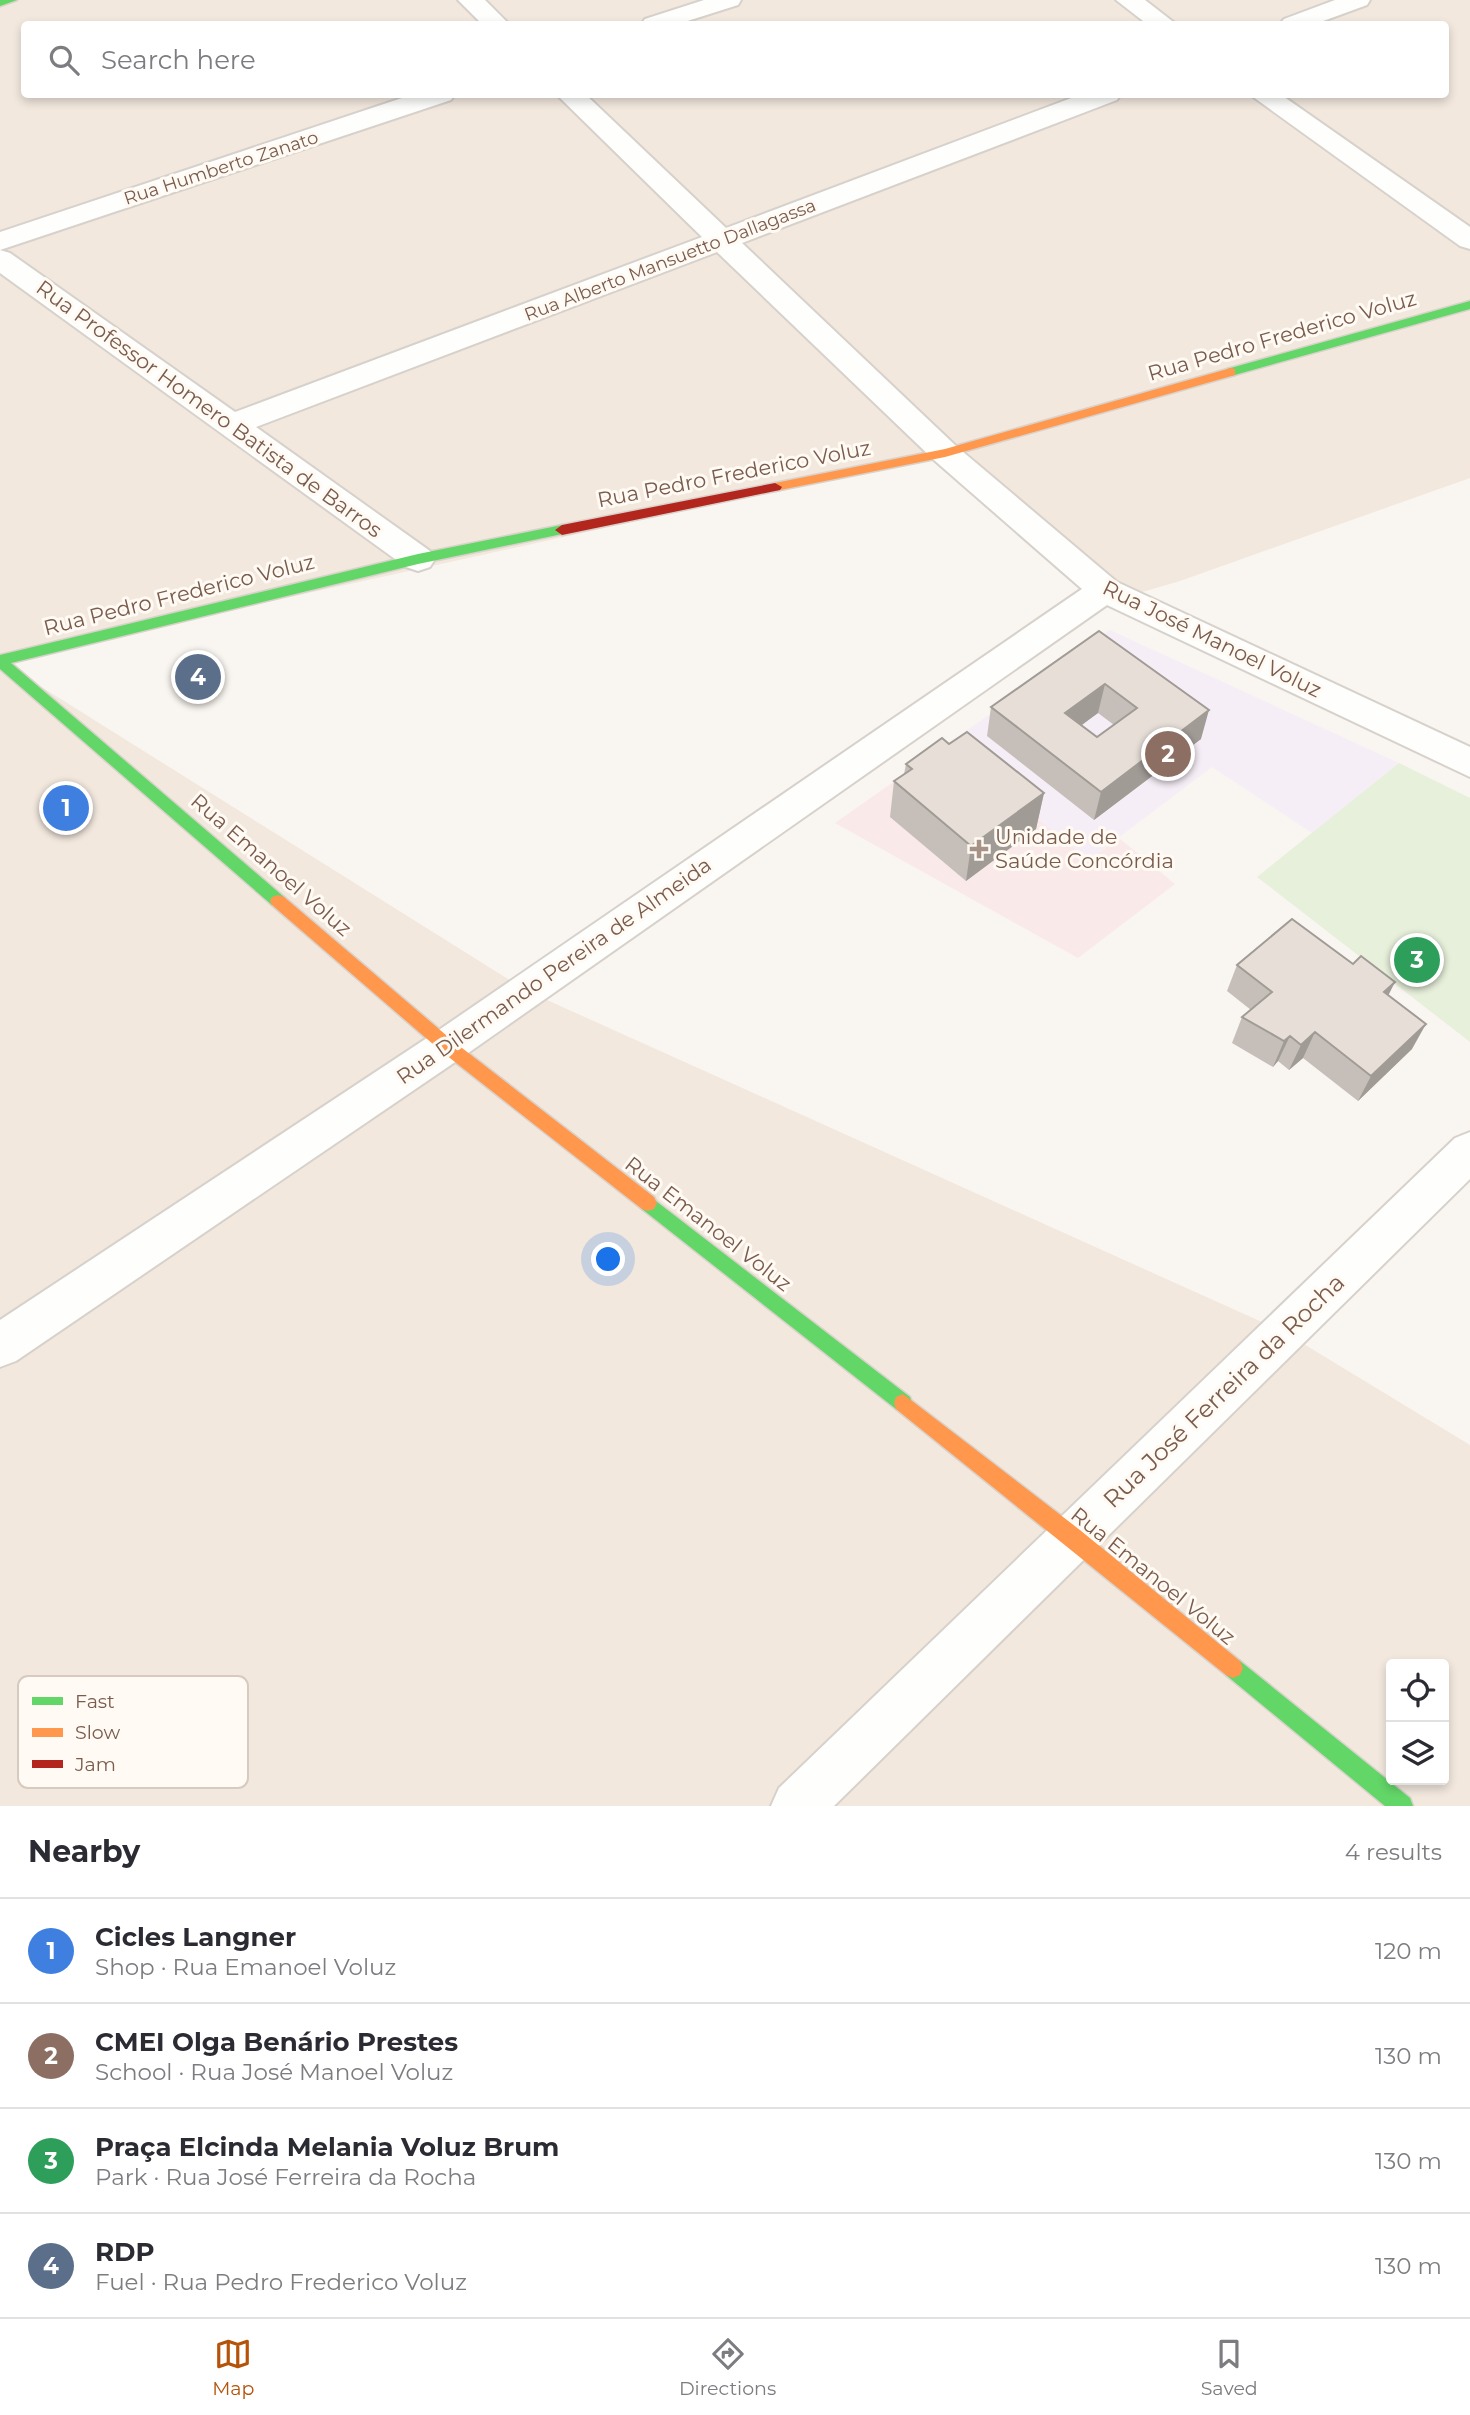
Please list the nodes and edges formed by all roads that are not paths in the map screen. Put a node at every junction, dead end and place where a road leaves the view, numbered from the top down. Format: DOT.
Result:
graph roads {
  1 [pos="12,0"];
  2 [pos="470,0"];
  3 [pos="729,0"];
  4 [pos="1128,0"];
  5 [pos="1358,0"];
  6 [pos="0,3"];
  7 [pos="493,21"];
  8 [pos="663,21"];
  9 [pos="1159,21"];
  10 [pos="1301,21"];
  11 [pos="430,98"];
  12 [pos="573,98"];
  13 [pos="1097,98"];
  14 [pos="1268,98"];
  15 [pos="1470,202"];
  16 [pos="1436,216"];
  17 [pos="722,240"];
  18 [pos="1470,240"];
  19 [pos="0,241"];
  20 [pos="0,259"];
  21 [pos="1470,304"];
  22 [pos="232,425"];
  23 [pos="945,453"];
  24 [pos="418,558"];
  25 [pos="1105,590"];
  26 [pos="0,661"];
  27 [pos="1470,762"];
  28 [pos="447,1046"];
  29 [pos="1470,1151"];
  30 [pos="0,1346"];
  31 [pos="1073,1537"];
  32 [pos="797,1806"];
  33 [pos="1402,1806"];
  1 -- 6 [label="street"];
  2 -- 7 [label="street"];
  3 -- 8 [label="street"];
  4 -- 9 [label="street"];
  5 -- 10 [label="street"];
  11 -- 19 [label="street, Rua Humberto Zanato"];
  12 -- 17 [label="street, Rua José Manoel Voluz"];
  13 -- 17 [label="street, Rua Alberto Mansuetto Dallagassa"];
  14 -- 16 [label="street"];
  15 -- 16 [label="street"];
  16 -- 18 [label="street"];
  17 -- 22 [label="street, Rua Alberto Mansuetto Dallagassa"];
  17 -- 23 [label="street, Rua José Manoel Voluz"];
  20 -- 22 [label="street, Rua Professor Homero Batista de Barros"];
  21 -- 23 [label="street, Rua Pedro Frederico Voluz"];
  22 -- 24 [label="street, Rua Professor Homero Batista de Barros"];
  23 -- 24 [label="street, Rua Pedro Frederico Voluz"];
  23 -- 25 [label="street, Rua José Manoel Voluz"];
  24 -- 26 [label="street, Rua Pedro Frederico Voluz"];
  25 -- 27 [label="street, Rua José Manoel Voluz"];
  25 -- 28 [label="street, Rua Dilermando Pereira de Almeida"];
  26 -- 28 [label="street, Rua Emanoel Voluz"];
  28 -- 30 [label="street, Rua Dilermando Pereira de Almeida"];
  28 -- 31 [label="street, Rua Emanoel Voluz"];
  29 -- 31 [label="street, Rua José Ferreira da Rocha"];
  31 -- 32 [label="street, Rua José Ferreira da Rocha"];
  31 -- 33 [label="street, Rua Emanoel Voluz"];
}
